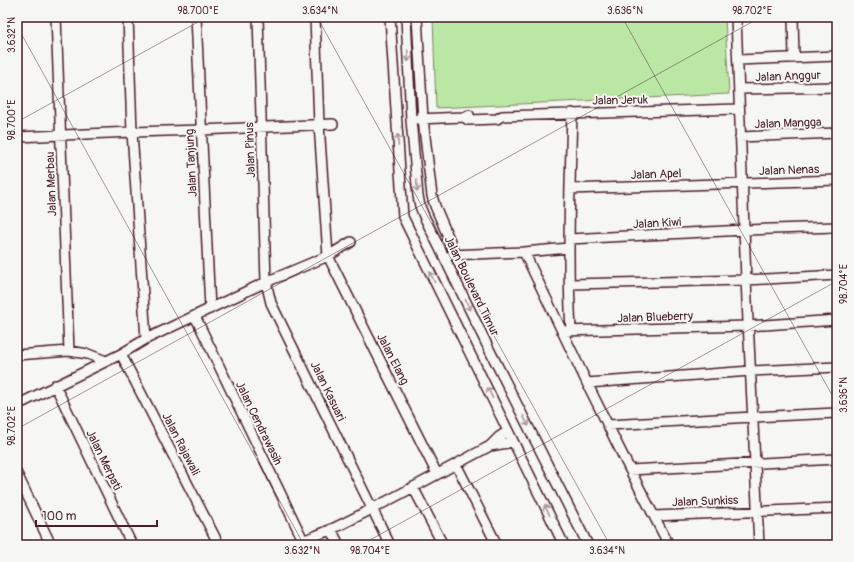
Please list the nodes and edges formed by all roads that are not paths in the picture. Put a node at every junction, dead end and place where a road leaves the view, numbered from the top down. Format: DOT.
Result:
graph roads {
  1 [pos="56,17"];
  2 [pos="128,17"];
  3 [pos="196,17"];
  4 [pos="258,17"];
  5 [pos="315,17"];
  6 [pos="390,17"];
  7 [pos="406,17"];
  8 [pos="417,17"];
  9 [pos="736,17"];
  10 [pos="793,17"];
  11 [pos="837,56"];
  12 [pos="794,58"];
  13 [pos="738,60"];
  14 [pos="837,87"];
  15 [pos="739,89"];
  16 [pos="739,109"];
  17 [pos="572,113"];
  18 [pos="423,119"];
  19 [pos="397,120"];
  20 [pos="411,120"];
  21 [pos="319,124"];
  22 [pos="334,124"];
  23 [pos="261,127"];
  24 [pos="201,130"];
  25 [pos="132,132"];
  26 [pos="837,134"];
  27 [pos="61,135"];
  28 [pos="17,137"];
  29 [pos="740,137"];
  30 [pos="837,180"];
  31 [pos="743,184"];
  32 [pos="570,189"];
  33 [pos="837,227"];
  34 [pos="745,230"];
  35 [pos="351,242"];
  36 [pos="569,244"];
  37 [pos="524,252"];
  38 [pos="444,255"];
  39 [pos="456,255"];
  40 [pos="328,256"];
  41 [pos="837,275"];
  42 [pos="746,280"];
  43 [pos="266,282"];
  44 [pos="570,284"];
  45 [pos="210,309"];
  46 [pos="194,316"];
  47 [pos="837,320"];
  48 [pos="748,326"];
  49 [pos="567,331"];
  50 [pos="146,339"];
  51 [pos="69,351"];
  52 [pos="121,354"];
  53 [pos="17,355"];
  54 [pos="106,361"];
  55 [pos="837,367"];
  56 [pos="751,371"];
  57 [pos="587,382"];
  58 [pos="55,386"];
  59 [pos="17,405"];
  60 [pos="837,413"];
  61 [pos="753,417"];
  62 [pos="608,425"];
  63 [pos="508,431"];
  64 [pos="514,442"];
  65 [pos="490,446"];
  66 [pos="837,459"];
  67 [pos="755,463"];
  68 [pos="456,464"];
  69 [pos="630,470"];
  70 [pos="17,474"];
  71 [pos="437,474"];
  72 [pos="413,487"];
  73 [pos="837,508"];
  74 [pos="372,509"];
  75 [pos="758,511"];
  76 [pos="654,516"];
  77 [pos="331,529"];
  78 [pos="303,540"];
  79 [pos="51,545"];
  80 [pos="132,545"];
  81 [pos="219,545"];
  82 [pos="293,545"];
  83 [pos="339,545"];
  84 [pos="390,545"];
  85 [pos="443,545"];
  86 [pos="497,545"];
  87 [pos="564,545"];
  88 [pos="588,545"];
  89 [pos="669,545"];
  90 [pos="759,545"];
  1 -- 27 [label="street, Jalan Merbau"];
  2 -- 25 [label="street"];
  3 -- 24 [label="street, Jalan Tanjung"];
  4 -- 23 [label="street, Jalan Pinus"];
  5 -- 21 [label="street"];
  6 -- 19 [label="street"];
  7 -- 20 [label="street, Jalan Boulevard Timur, one-way"];
  8 -- 18 [label="street, Jalan Boulevard Timur"];
  9 -- 13 [label="street"];
  10 -- 12 [label="street"];
  11 -- 12 [label="street"];
  12 -- 13 [label="street"];
  13 -- 15 [label="street"];
  14 -- 15 [label="street, Jalan Anggur"];
  15 -- 16 [label="street"];
  16 -- 17 [label="street, Jalan Jeruk"];
  16 -- 29 [label="street"];
  17 -- 18 [label="street, Jalan Jeruk"];
  17 -- 32 [label="street"];
  18 -- 20 [label="street, Jalan Jeruk"];
  18 -- 39 [label="street, Jalan Boulevard Timur"];
  19 -- 20 [label="street, Jalan Jeruk"];
  63 -- 19 [label="street, one-way"];
  20 -- 38 [label="street, Jalan Boulevard Timur, one-way"];
  21 -- 22 [label="street"];
  21 -- 23 [label="street"];
  21 -- 40 [label="street"];
  23 -- 24 [label="street"];
  23 -- 43 [label="street, Jalan Pinus"];
  24 -- 25 [label="street"];
  24 -- 45 [label="street, Jalan Tanjung"];
  25 -- 27 [label="street"];
  25 -- 50 [label="street"];
  26 -- 29 [label="street, Jalan Mangga"];
  27 -- 28 [label="street"];
  27 -- 51 [label="street, Jalan Merbau"];
  29 -- 31 [label="street"];
  30 -- 31 [label="street, Jalan Nenas"];
  31 -- 32 [label="street, Jalan Apel"];
  31 -- 34 [label="street"];
  32 -- 36 [label="street"];
  33 -- 34 [label="street, Jalan Kiwi"];
  34 -- 36 [label="street, Jalan Kiwi"];
  34 -- 42 [label="street"];
  35 -- 40 [label="street"];
  36 -- 37 [label="street, Jalan Kiwi"];
  36 -- 44 [label="street"];
  37 -- 39 [label="street, Jalan Kiwi"];
  37 -- 49 [label="street"];
  38 -- 39 [label="street, Jalan Kiwi"];
  38 -- 88 [label="street, Jalan Boulevard Timur, one-way"];
  40 -- 43 [label="street"];
  40 -- 71 [label="street, Jalan Elang"];
  41 -- 42 [label="street"];
  42 -- 44 [label="street"];
  42 -- 48 [label="street"];
  43 -- 45 [label="street"];
  43 -- 74 [label="street, Jalan Kasuari"];
  44 -- 49 [label="street"];
  45 -- 46 [label="street"];
  46 -- 50 [label="street"];
  46 -- 78 [label="street, Jalan Cendrawasih"];
  47 -- 48 [label="street, Jalan Blueberry"];
  48 -- 49 [label="street, Jalan Blueberry"];
  48 -- 56 [label="street"];
  49 -- 57 [label="street"];
  50 -- 52 [label="street"];
  51 -- 53 [label="street"];
  51 -- 54 [label="street"];
  52 -- 54 [label="street"];
  52 -- 81 [label="street, Jalan Rajawali"];
  54 -- 58 [label="street"];
  55 -- 56 [label="street"];
  56 -- 57 [label="street"];
  56 -- 61 [label="street"];
  57 -- 62 [label="street"];
  58 -- 59 [label="street"];
  58 -- 80 [label="street, Jalan Merpati"];
  60 -- 61 [label="street"];
  61 -- 62 [label="street"];
  61 -- 67 [label="street"];
  62 -- 69 [label="street"];
  63 -- 64 [label="street"];
  63 -- 65 [label="street"];
  64 -- 65 [label="street"];
  87 -- 64 [label="street, one-way"];
  65 -- 68 [label="street"];
  66 -- 67 [label="street"];
  67 -- 69 [label="street"];
  67 -- 75 [label="street"];
  68 -- 71 [label="street"];
  68 -- 86 [label="street"];
  69 -- 76 [label="street"];
  70 -- 79 [label="street"];
  71 -- 72 [label="street"];
  72 -- 74 [label="street"];
  72 -- 85 [label="street"];
  73 -- 75 [label="street, Jalan Sunkiss"];
  74 -- 77 [label="street"];
  74 -- 84 [label="street, Jalan Kasuari"];
  75 -- 76 [label="street, Jalan Sunkiss"];
  75 -- 90 [label="street"];
  76 -- 89 [label="street"];
  77 -- 78 [label="street"];
  77 -- 83 [label="street"];
  78 -- 82 [label="street"];
}
